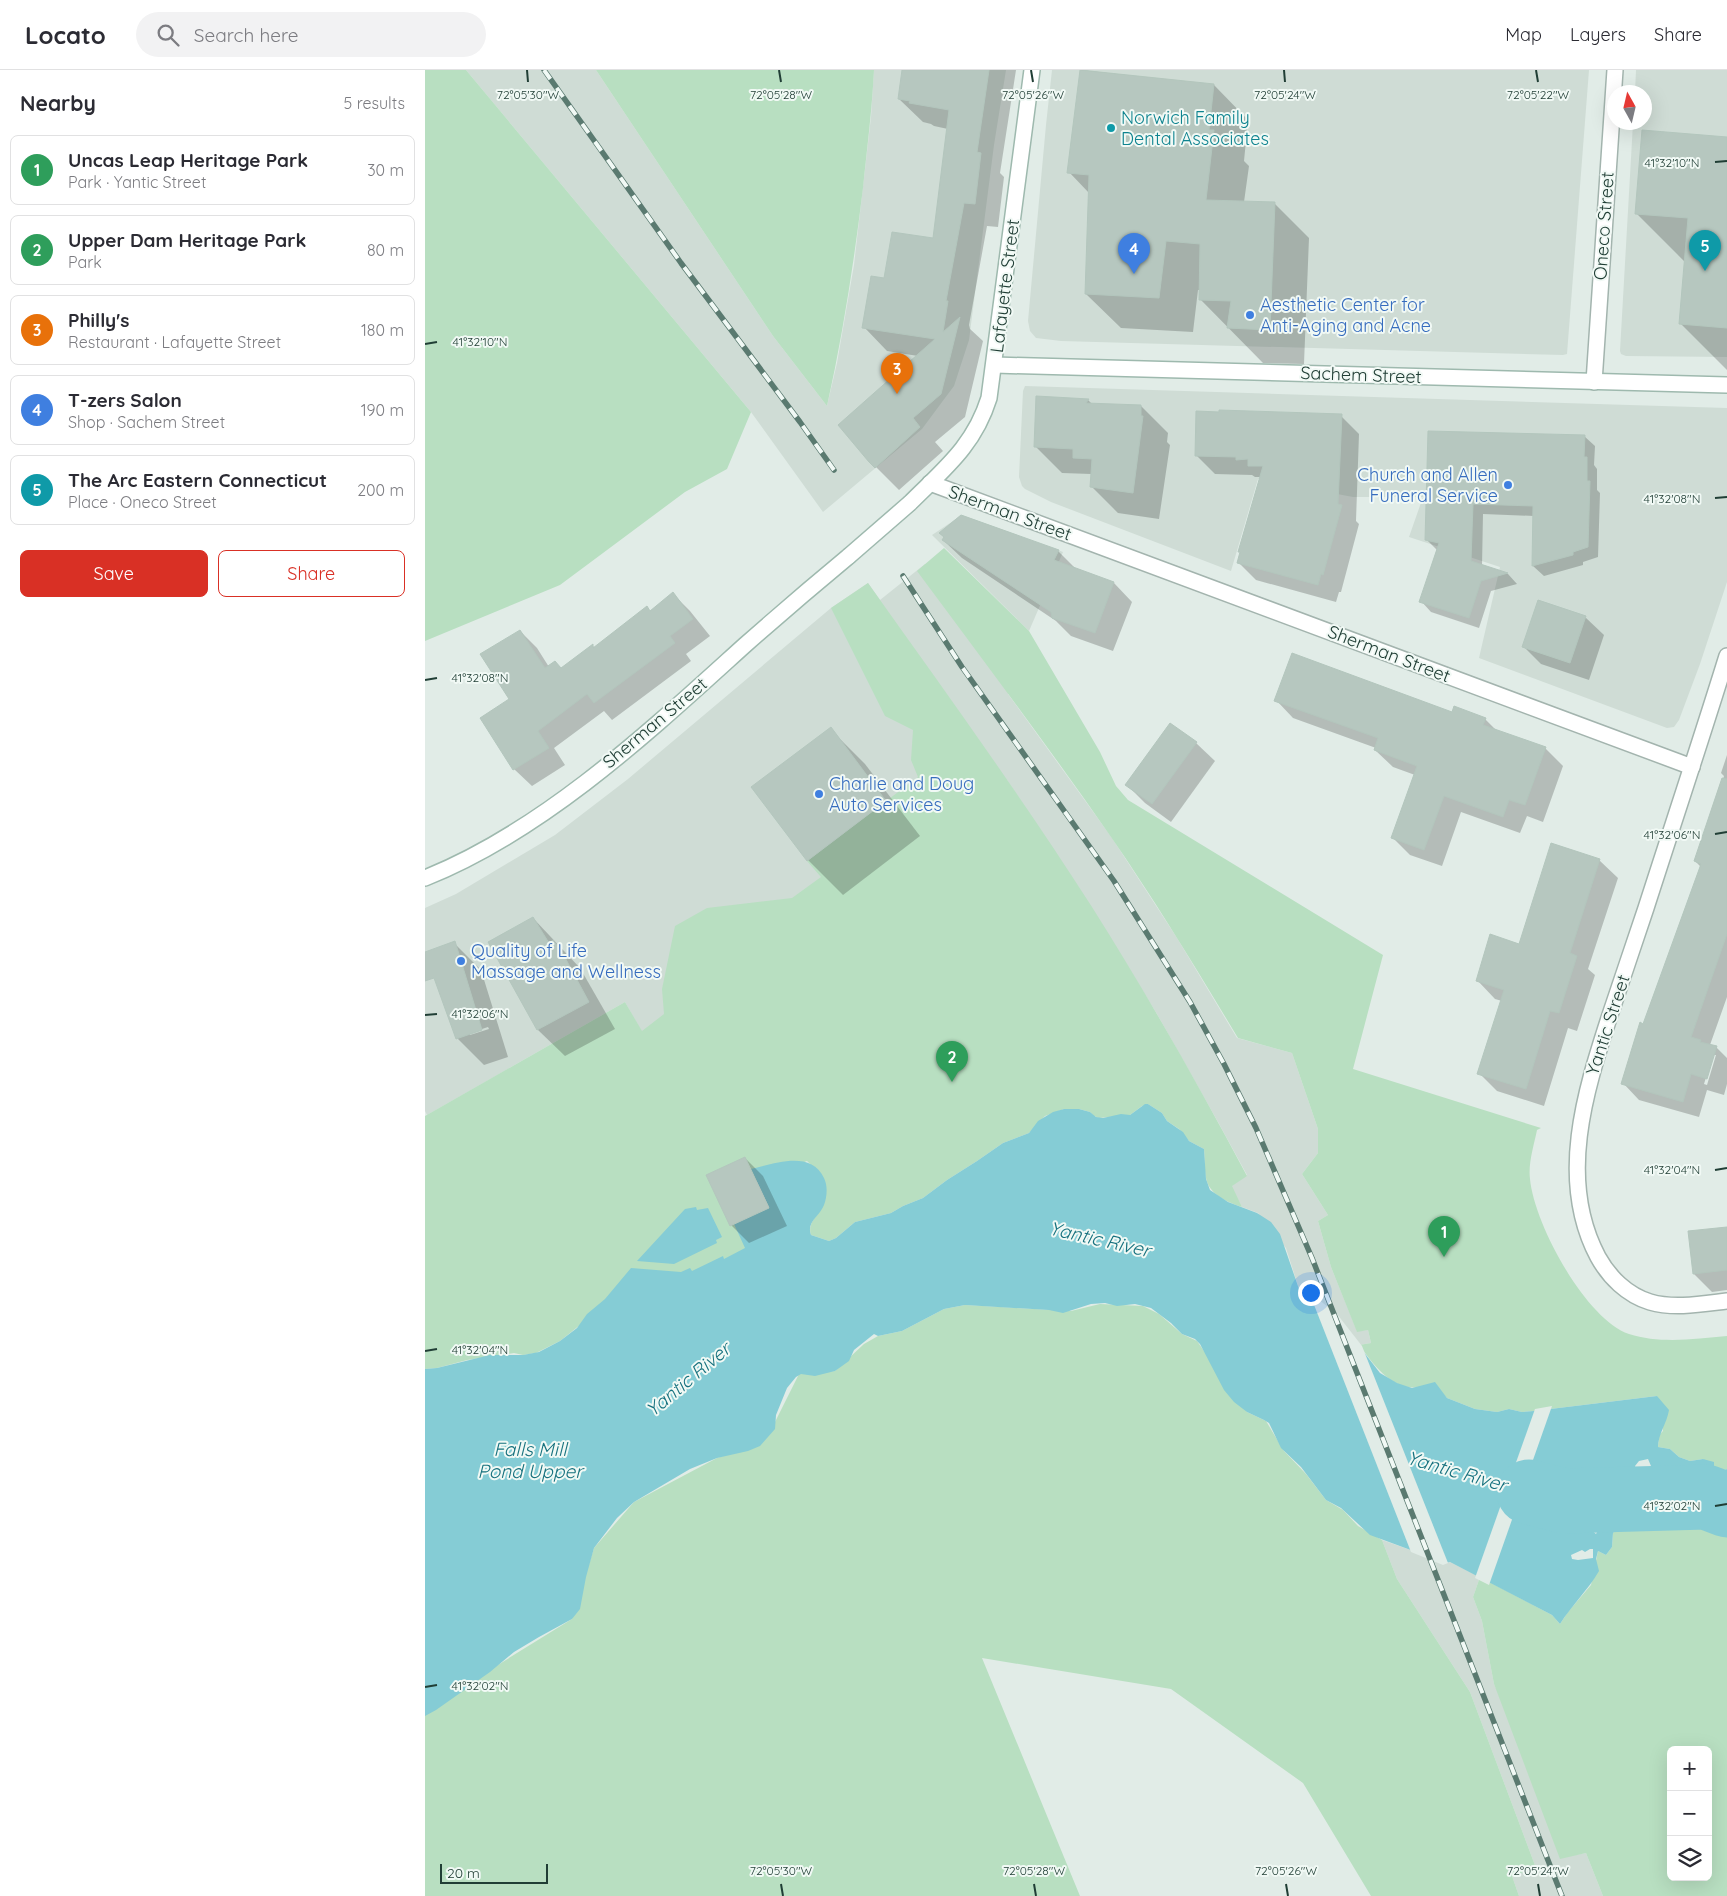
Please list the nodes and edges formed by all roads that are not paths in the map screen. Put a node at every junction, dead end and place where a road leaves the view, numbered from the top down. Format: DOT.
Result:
graph roads {
  1 [pos="1033,70"];
  2 [pos="1615,70"];
  3 [pos="995,365"];
  4 [pos="1594,382"];
  5 [pos="1727,386"];
  6 [pos="930,483"];
  7 [pos="1727,656"];
  8 [pos="1692,767"];
  9 [pos="425,878"];
  10 [pos="1727,1301"];
  1 -- 3 [label="street, Lafayette Street"];
  2 -- 4 [label="street, Oneco Street"];
  3 -- 4 [label="street, Sachem Street"];
  3 -- 6 [label="street, Lafayette Street"];
  4 -- 5 [label="street, Sachem Street"];
  6 -- 8 [label="street, Sherman Street"];
  6 -- 9 [label="street, Sherman Street, bridge"];
  7 -- 8 [label="street, Yantic Street"];
  8 -- 10 [label="street, Yantic Street"];
}
